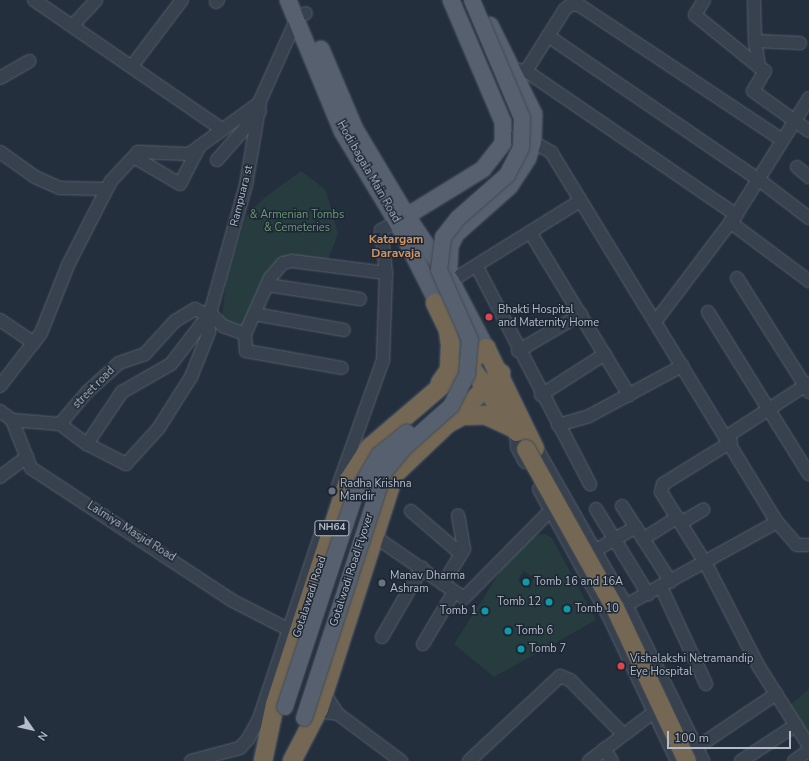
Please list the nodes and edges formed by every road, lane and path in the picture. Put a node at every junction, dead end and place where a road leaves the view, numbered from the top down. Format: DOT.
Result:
graph roads {
  1 [pos="34,0"];
  2 [pos="96,0"];
  3 [pos="182,0"];
  4 [pos="288,0"];
  5 [pos="451,0"];
  6 [pos="462,0"];
  7 [pos="472,0"];
  8 [pos="479,0"];
  9 [pos="704,0"];
  10 [pos="754,0"];
  11 [pos="301,10"];
  12 [pos="73,25"];
  13 [pos="548,36"];
  14 [pos="755,41"];
  15 [pos="800,43"];
  16 [pos="30,61"];
  17 [pos="132,66"];
  18 [pos="760,67"];
  19 [pos="519,70"];
  20 [pos="0,78"];
  21 [pos="809,98"];
  22 [pos="260,106"];
  23 [pos="794,122"];
  24 [pos="223,130"];
  25 [pos="809,131"];
  26 [pos="504,137"];
  27 [pos="782,140"];
  28 [pos="533,142"];
  29 [pos="199,147"];
  30 [pos="0,152"];
  31 [pos="134,157"];
  32 [pos="217,160"];
  33 [pos="797,167"];
  34 [pos="809,177"];
  35 [pos="758,178"];
  36 [pos="107,189"];
  37 [pos="580,201"];
  38 [pos="809,218"];
  39 [pos="733,219"];
  40 [pos="402,220"];
  41 [pos="530,232"];
  42 [pos="478,267"];
  43 [pos="386,273"];
  44 [pos="737,278"];
  45 [pos="451,281"];
  46 [pos="809,281"];
  47 [pos="267,285"];
  48 [pos="360,299"];
  49 [pos="435,303"];
  50 [pos="708,312"];
  51 [pos="209,314"];
  52 [pos="254,314"];
  53 [pos="581,314"];
  54 [pos="0,320"];
  55 [pos="655,322"];
  56 [pos="344,330"];
  57 [pos="245,334"];
  58 [pos="34,343"];
  59 [pos="486,348"];
  60 [pos="518,351"];
  61 [pos="604,354"];
  62 [pos="467,362"];
  63 [pos="682,366"];
  64 [pos="342,368"];
  65 [pos="501,373"];
  66 [pos="486,385"];
  67 [pos="0,386"];
  68 [pos="807,387"];
  69 [pos="433,393"];
  70 [pos="542,395"];
  71 [pos="629,395"];
  72 [pos="768,410"];
  73 [pos="0,411"];
  74 [pos="12,420"];
  75 [pos="60,424"];
  76 [pos="558,425"];
  77 [pos="435,434"];
  78 [pos="728,440"];
  79 [pos="526,441"];
  80 [pos="87,444"];
  81 [pos="27,457"];
  82 [pos="809,474"];
  83 [pos="0,476"];
  84 [pos="590,484"];
  85 [pos="622,506"];
  86 [pos="596,509"];
  87 [pos="703,510"];
  88 [pos="411,511"];
  89 [pos="550,512"];
  90 [pos="458,516"];
  91 [pos="679,520"];
  92 [pos="777,522"];
  93 [pos="636,527"];
  94 [pos="374,536"];
  95 [pos="643,539"];
  96 [pos="614,540"];
  97 [pos="809,545"];
  98 [pos="596,550"];
  99 [pos="461,554"];
  100 [pos="706,564"];
  101 [pos="422,568"];
  102 [pos="443,584"];
  103 [pos="666,584"];
  104 [pos="454,592"];
  105 [pos="648,594"];
  106 [pos="626,605"];
  107 [pos="608,615"];
  108 [pos="288,629"];
  109 [pos="382,636"];
  110 [pos="423,644"];
  111 [pos="706,684"];
  112 [pos="324,693"];
  113 [pos="776,694"];
  114 [pos="654,712"];
  115 [pos="338,714"];
  116 [pos="311,715"];
  117 [pos="796,725"];
  118 [pos="623,734"];
  119 [pos="809,746"];
  120 [pos="604,749"];
  121 [pos="809,750"];
  122 [pos="266,756"];
  123 [pos="693,757"];
  124 [pos="191,761"];
  125 [pos="292,761"];
  126 [pos="401,761"];
  127 [pos="469,761"];
  128 [pos="589,761"];
  129 [pos="612,761"];
  130 [pos="677,761"];
  131 [pos="703,761"];
  132 [pos="741,761"];
  133 [pos="794,761"];
  1 -- 12 [label="street"];
  2 -- 12 [label="street"];
  3 -- 17 [label="street"];
  4 -- 11 [label="main road, Hodi bagala Main Road"];
  5 -- 26 [label="main road"];
  6 -- 122 [label="main road, Gotalwadi Road Flyover, bridge"];
  7 -- 116 [label="main road, Gotalwadi Road Flyover, bridge"];
  8 -- 19 [label="main road"];
  9 -- 18 [label="street"];
  10 -- 14 [label="street"];
  11 -- 22 [label="street"];
  11 -- 40 [label="main road, Hodi bagala Main Road"];
  12 -- 17 [label="street"];
  13 -- 19 [label="street"];
  13 -- 27 [label="street"];
  13 -- 35 [label="street"];
  14 -- 15 [label="street"];
  14 -- 18 [label="street"];
  16 -- 20 [label="street"];
  17 -- 24 [label="street"];
  18 -- 23 [label="street"];
  19 -- 28 [label="main road"];
  19 -- 39 [label="street"];
  21 -- 23 [label="street"];
  22 -- 24 [label="street"];
  22 -- 32 [label="street"];
  22 -- 51 [label="street, Rampuara st"];
  23 -- 25 [label="street"];
  23 -- 27 [label="street"];
  24 -- 29 [label="street"];
  26 -- 28 [label="street"];
  26 -- 40 [label="main road"];
  27 -- 35 [label="street"];
  28 -- 37 [label="street"];
  28 -- 45 [label="main road"];
  29 -- 31 [label="street"];
  29 -- 31 [label="street"];
  30 -- 36 [label="street"];
  31 -- 36 [label="street"];
  33 -- 34 [label="street"];
  35 -- 38 [label="street"];
  35 -- 39 [label="street"];
  36 -- 58 [label="street"];
  37 -- 41 [label="street"];
  37 -- 55 [label="street"];
  39 -- 46 [label="street"];
  39 -- 55 [label="street"];
  40 -- 43 [label="street"];
  40 -- 45 [label="main road, Hodi bagala Main Road"];
  40 -- 49 [label="main road, Hodi bagala Main Road"];
  41 -- 42 [label="street"];
  41 -- 53 [label="street"];
  42 -- 45 [label="street"];
  42 -- 60 [label="street"];
  43 -- 47 [label="street"];
  43 -- 108 [label="street"];
  44 -- 68 [label="street"];
  45 -- 59 [label="main road, Hodi bagala Main Road"];
  47 -- 48 [label="street"];
  47 -- 52 [label="street"];
  49 -- 62 [label="main road, Hodi bagala Main Road"];
  49 -- 69 [label="highway"];
  50 -- 72 [label="street"];
  51 -- 57 [label="street"];
  51 -- 75 [label="street, street road"];
  51 -- 80 [label="street, street road"];
  51 -- 80 [label="street"];
  52 -- 56 [label="street"];
  52 -- 57 [label="street"];
  53 -- 60 [label="street"];
  53 -- 61 [label="street"];
  54 -- 58 [label="street"];
  55 -- 63 [label="street"];
  57 -- 64 [label="street"];
  58 -- 67 [label="street"];
  59 -- 62 [label="highway, Gotalawadi Road / NH64"];
  59 -- 65 [label="highway"];
  60 -- 70 [label="street"];
  61 -- 70 [label="street"];
  61 -- 71 [label="street"];
  62 -- 66 [label="highway"];
  62 -- 69 [label="highway, Gotalawadi Road / NH64"];
  63 -- 71 [label="street"];
  63 -- 78 [label="street"];
  65 -- 66 [label="highway"];
  65 -- 79 [label="highway"];
  66 -- 77 [label="highway"];
  66 -- 79 [label="highway"];
  68 -- 72 [label="street"];
  69 -- 122 [label="highway, Gotalawadi Road / NH64"];
  70 -- 76 [label="street"];
  71 -- 76 [label="street"];
  72 -- 78 [label="street"];
  72 -- 82 [label="street"];
  73 -- 74 [label="street"];
  74 -- 75 [label="street"];
  74 -- 81 [label="street, Lalmiya Masjid Road"];
  75 -- 80 [label="street"];
  76 -- 84 [label="street"];
  77 -- 79 [label="highway"];
  77 -- 94 [label="highway"];
  78 -- 91 [label="street"];
  78 -- 92 [label="street"];
  79 -- 89 [label="street"];
  79 -- 98 [label="street"];
  79 -- 123 [label="highway"];
  81 -- 83 [label="street"];
  81 -- 108 [label="street, Lalmiya Masjid Road"];
  85 -- 93 [label="street"];
  86 -- 96 [label="street"];
  87 -- 91 [label="street"];
  88 -- 99 [label="street"];
  89 -- 104 [label="street"];
  89 -- 107 [label="street"];
  90 -- 99 [label="street"];
  91 -- 95 [label="street"];
  91 -- 100 [label="street"];
  92 -- 97 [label="street"];
  92 -- 100 [label="street"];
  93 -- 95 [label="street"];
  93 -- 96 [label="street"];
  94 -- 101 [label="street"];
  94 -- 112 [label="highway"];
  95 -- 103 [label="street"];
  96 -- 98 [label="street"];
  96 -- 105 [label="street"];
  98 -- 106 [label="street"];
  99 -- 102 [label="street"];
  100 -- 103 [label="street"];
  100 -- 113 [label="street"];
  101 -- 102 [label="street"];
  101 -- 109 [label="street"];
  102 -- 104 [label="street"];
  103 -- 105 [label="street"];
  103 -- 111 [label="street"];
  104 -- 110 [label="street"];
  105 -- 106 [label="street"];
  106 -- 107 [label="street"];
  106 -- 123 [label="street"];
  107 -- 114 [label="street"];
  108 -- 124 [label="street"];
  112 -- 115 [label="street"];
  112 -- 116 [label="highway"];
  113 -- 117 [label="street"];
  113 -- 123 [label="street"];
  114 -- 118 [label="street"];
  114 -- 130 [label="street"];
  115 -- 116 [label="street"];
  115 -- 126 [label="street"];
  116 -- 125 [label="highway"];
  117 -- 119 [label="street"];
  117 -- 132 [label="street"];
  118 -- 120 [label="street"];
  118 -- 127 [label="street"];
  120 -- 128 [label="street"];
  120 -- 129 [label="street"];
  121 -- 133 [label="street"];
  123 -- 131 [label="street"];
}
